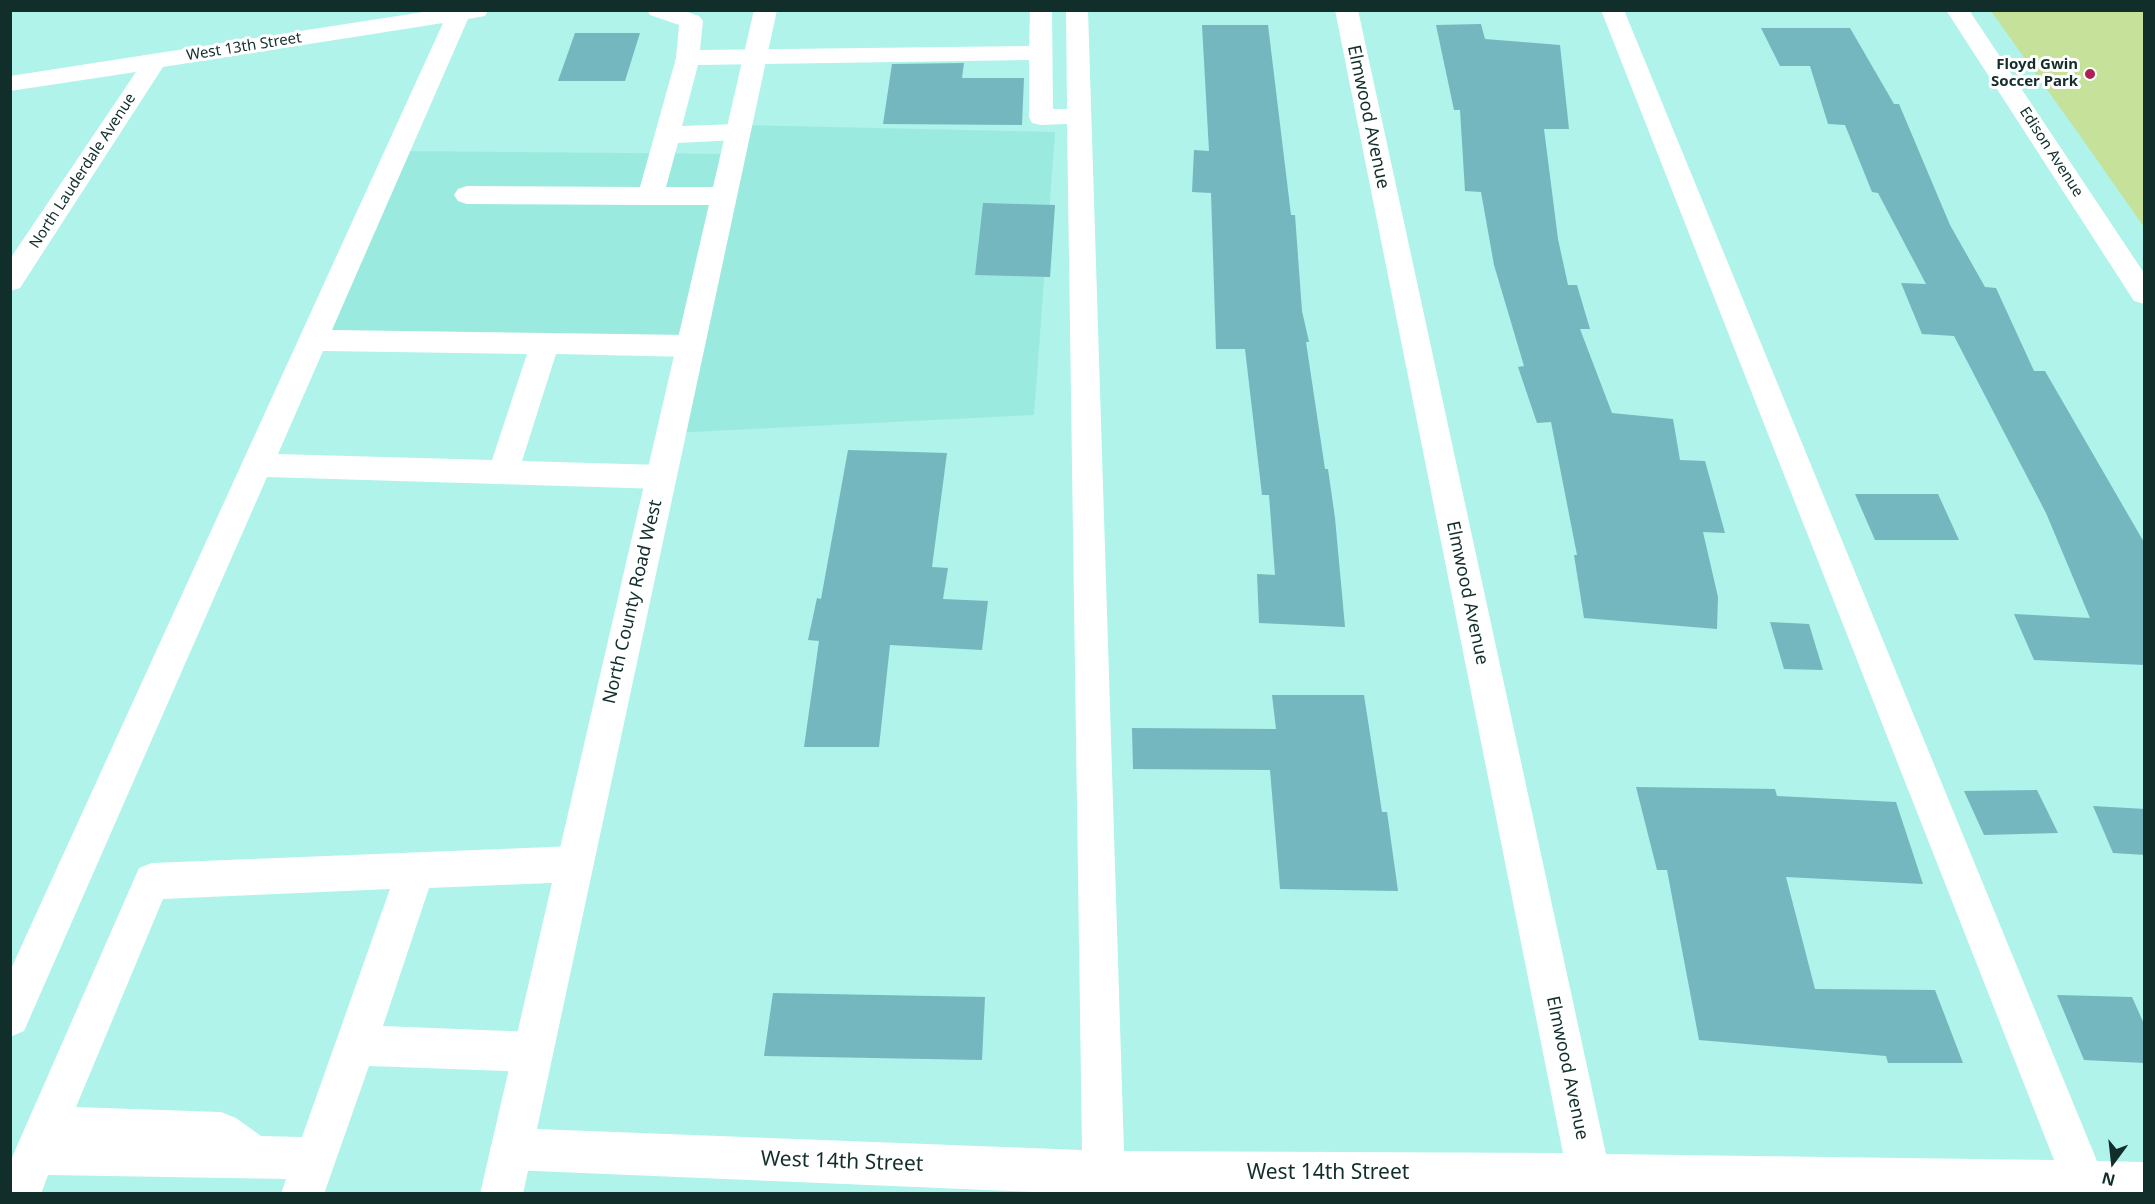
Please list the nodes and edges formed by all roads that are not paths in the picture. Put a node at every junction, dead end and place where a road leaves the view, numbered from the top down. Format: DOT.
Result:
graph roads {
  1 [pos="658,10"];
  2 [pos="766,10"];
  3 [pos="1041,10"];
  4 [pos="1077,10"];
  5 [pos="1346,10"];
  6 [pos="1612,10"];
  7 [pos="1957,10"];
  8 [pos="468,12"];
  9 [pos="1041,53"];
  10 [pos="756,55"];
  11 [pos="688,58"];
  12 [pos="155,61"];
  13 [pos="10,84"];
  14 [pos="1080,116"];
  15 [pos="738,132"];
  16 [pos="667,135"];
  17 [pos="467,195"];
  18 [pos="651,196"];
  19 [pos="724,196"];
  20 [pos="10,281"];
  21 [pos="2145,294"];
  22 [pos="313,340"];
  23 [pos="545,343"];
  24 [pos="690,346"];
  25 [pos="257,465"];
  26 [pos="503,472"];
  27 [pos="661,477"];
  28 [pos="575,864"];
  29 [pos="416,870"];
  30 [pos="10,1017"];
  31 [pos="356,1045"];
  32 [pos="533,1052"];
  33 [pos="41,1141"];
  34 [pos="511,1149"];
  35 [pos="1589,1175"];
  36 [pos="308,1176"];
  37 [pos="1104,1183"];
  38 [pos="2145,1183"];
  39 [pos="2085,1184"];
  40 [pos="19,1194"];
  41 [pos="501,1194"];
  1 -- 11 [label="street"];
  2 -- 10 [label="street, North County Road West"];
  3 -- 9 [label="street"];
  4 -- 14 [label="street"];
  5 -- 35 [label="street, Elmwood Avenue"];
  6 -- 39 [label="street"];
  7 -- 21 [label="street, Edison Avenue"];
  8 -- 12 [label="street, West 13th Street"];
  8 -- 22 [label="street"];
  9 -- 10 [label="street"];
  9 -- 14 [label="street"];
  10 -- 11 [label="street"];
  10 -- 15 [label="street, North County Road West"];
  11 -- 16 [label="street"];
  12 -- 13 [label="street, West 13th Street"];
  12 -- 20 [label="street, North Lauderdale Avenue"];
  14 -- 37 [label="street"];
  15 -- 16 [label="street"];
  15 -- 19 [label="street, North County Road West"];
  16 -- 18 [label="street"];
  17 -- 18 [label="street"];
  18 -- 19 [label="street"];
  19 -- 24 [label="street, North County Road West"];
  22 -- 23 [label="street"];
  22 -- 25 [label="street"];
  23 -- 24 [label="street"];
  23 -- 26 [label="street"];
  24 -- 27 [label="street, North County Road West"];
  25 -- 26 [label="street"];
  25 -- 30 [label="street"];
  26 -- 27 [label="street"];
  27 -- 28 [label="street, North County Road West"];
  28 -- 29 [label="street"];
  28 -- 32 [label="street, North County Road West"];
  29 -- 31 [label="street"];
  29 -- 33 [label="street"];
  31 -- 32 [label="street"];
  31 -- 36 [label="street"];
  32 -- 34 [label="street, North County Road West"];
  33 -- 36 [label="street"];
  33 -- 40 [label="street"];
  34 -- 37 [label="street, West 14th Street"];
  34 -- 41 [label="street, North County Road West"];
  35 -- 37 [label="street, West 14th Street"];
  35 -- 39 [label="street, West 14th Street"];
  38 -- 39 [label="street, West 14th Street"];
}
